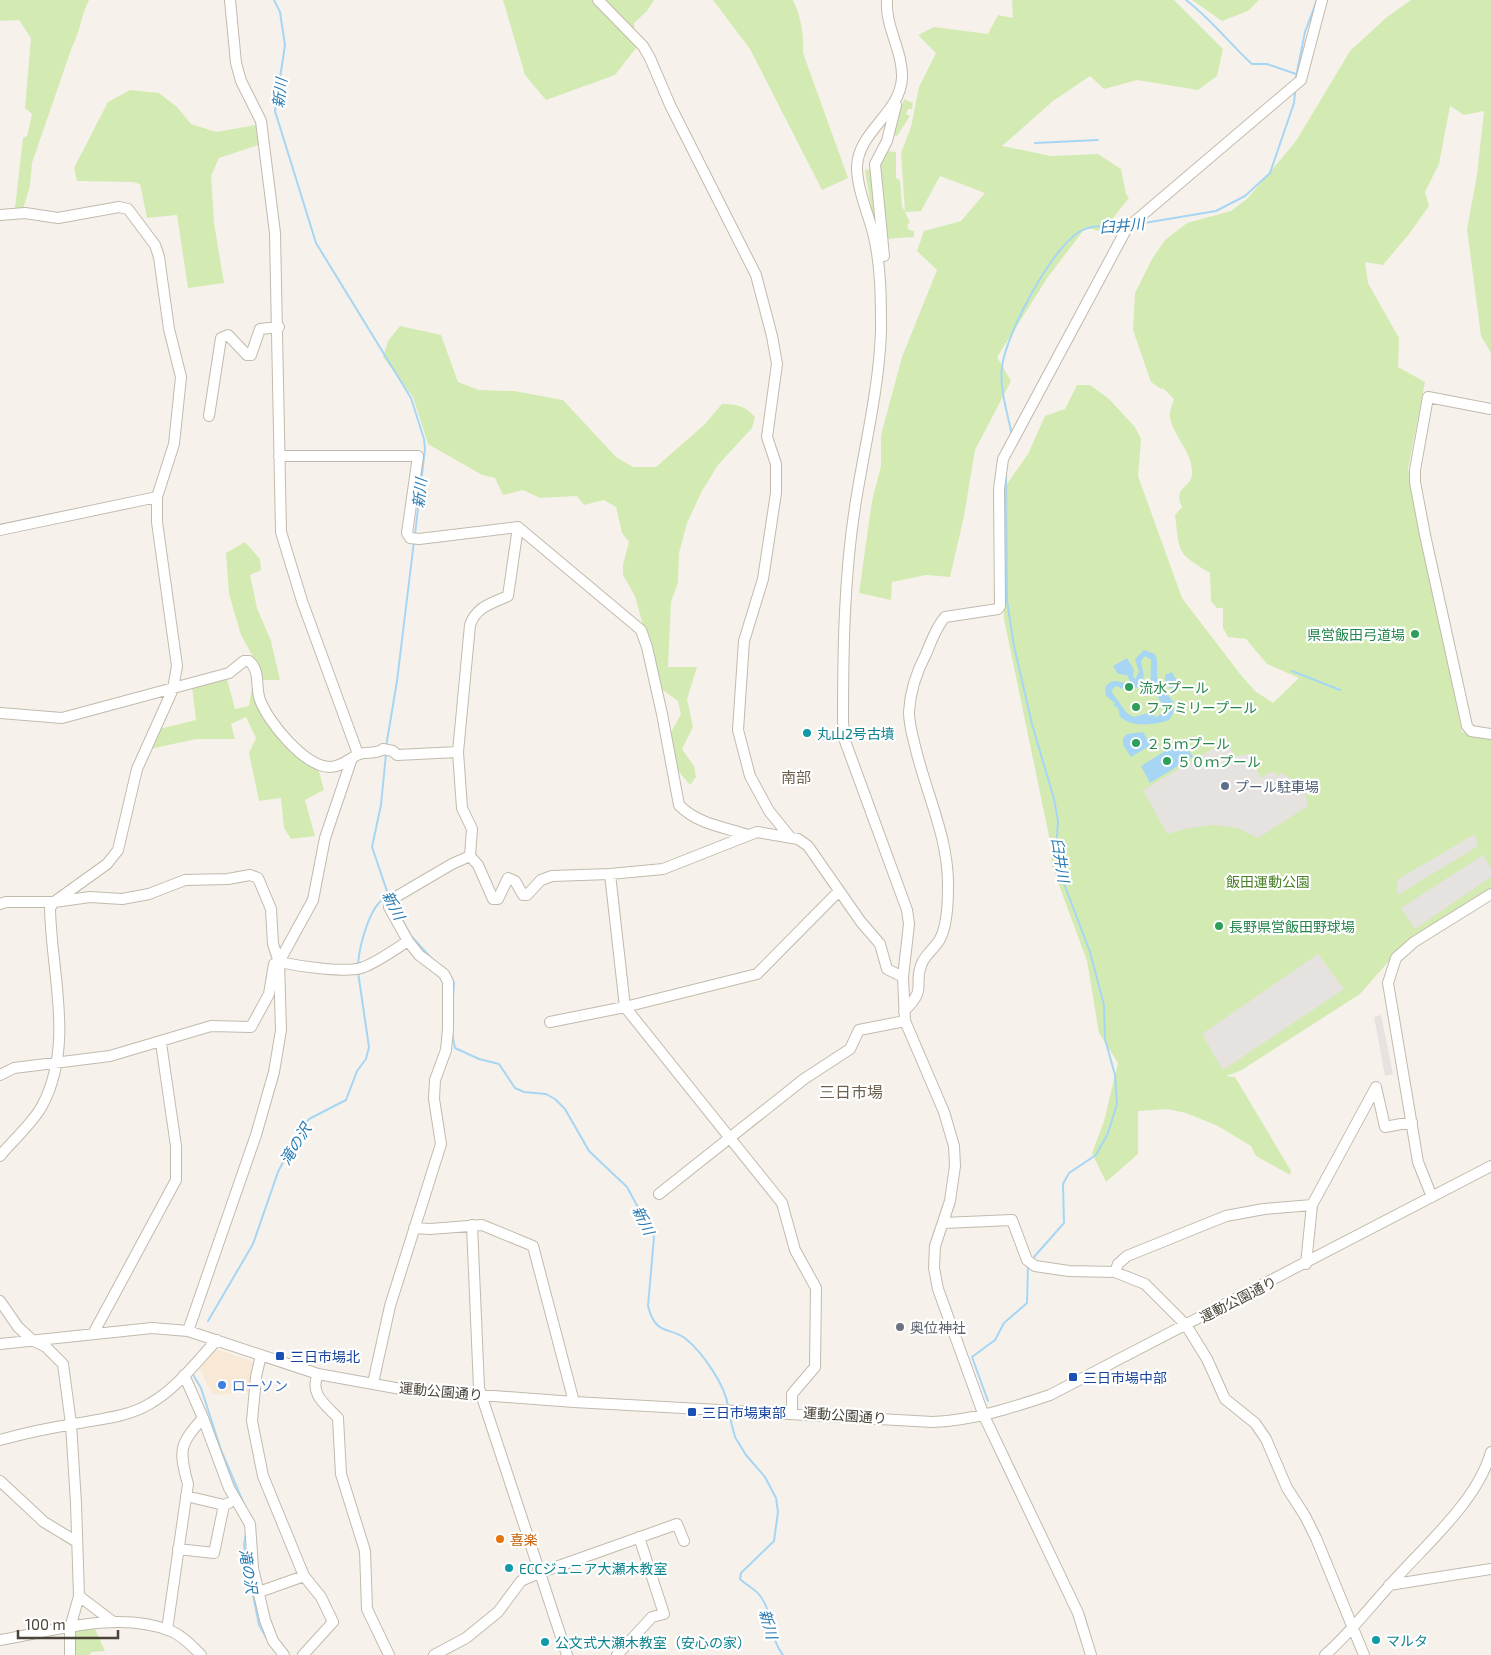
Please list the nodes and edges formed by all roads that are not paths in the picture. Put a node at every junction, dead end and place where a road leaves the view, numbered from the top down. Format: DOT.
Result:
graph roads {
  1 [pos="230,0"];
  2 [pos="598,0"];
  3 [pos="887,0"];
  4 [pos="1322,0"];
  5 [pos="898,98"];
  6 [pos="0,215"];
  7 [pos="880,265"];
  8 [pos="279,327"];
  9 [pos="1491,409"];
  10 [pos="210,416"];
  11 [pos="279,456"];
  12 [pos="157,498"];
  13 [pos="518,527"];
  14 [pos="0,530"];
  15 [pos="173,689"];
  16 [pos="0,713"];
  17 [pos="1491,734"];
  18 [pos="458,752"];
  19 [pos="354,758"];
  20 [pos="748,836"];
  21 [pos="790,837"];
  22 [pos="470,856"];
  23 [pos="610,874"];
  24 [pos="839,890"];
  25 [pos="1491,894"];
  26 [pos="54,902"];
  27 [pos="0,904"];
  28 [pos="408,941"];
  29 [pos="279,962"];
  30 [pos="903,977"];
  31 [pos="626,1007"];
  32 [pos="905,1016"];
  33 [pos="550,1022"];
  34 [pos="161,1043"];
  35 [pos="56,1063"];
  36 [pos="0,1075"];
  37 [pos="1412,1122"];
  38 [pos="731,1137"];
  39 [pos="0,1156"];
  40 [pos="1491,1166"];
  41 [pos="659,1194"];
  42 [pos="1432,1197"];
  43 [pos="1312,1205"];
  44 [pos="943,1223"];
  45 [pos="472,1225"];
  46 [pos="414,1228"];
  47 [pos="1306,1264"];
  48 [pos="1115,1272"];
  49 [pos="0,1301"];
  50 [pos="1186,1325"];
  51 [pos="188,1331"];
  52 [pos="93,1334"];
  53 [pos="32,1340"];
  54 [pos="217,1340"];
  55 [pos="0,1344"];
  56 [pos="261,1355"];
  57 [pos="318,1374"];
  58 [pos="184,1375"];
  59 [pos="373,1383"];
  60 [pos="482,1395"];
  61 [pos="574,1402"];
  62 [pos="792,1412"];
  63 [pos="984,1416"];
  64 [pos="203,1418"];
  65 [pos="70,1424"];
  66 [pos="0,1440"];
  67 [pos="1491,1452"];
  68 [pos="0,1481"];
  69 [pos="186,1496"];
  70 [pos="236,1500"];
  71 [pos="224,1505"];
  72 [pos="639,1537"];
  73 [pos="684,1541"];
  74 [pos="77,1542"];
  75 [pos="178,1549"];
  76 [pos="1491,1569"];
  77 [pos="1474,1572"];
  78 [pos="539,1573"];
  79 [pos="1491,1574"];
  80 [pos="304,1576"];
  81 [pos="1390,1585"];
  82 [pos="258,1592"];
  83 [pos="78,1596"];
  84 [pos="112,1621"];
  85 [pos="1354,1627"];
  86 [pos="70,1628"];
  87 [pos="166,1630"];
  88 [pos="0,1640"];
  89 [pos="308,1653"];
  90 [pos="70,1655"];
  91 [pos="201,1655"];
  92 [pos="284,1655"];
  93 [pos="389,1655"];
  94 [pos="434,1655"];
  95 [pos="567,1655"];
  96 [pos="617,1655"];
  97 [pos="1091,1655"];
  98 [pos="1325,1655"];
  99 [pos="1364,1655"];
  1 -- 8 [label="street"];
  2 -- 21 [label="street"];
  3 -- 5 [label="street"];
  4 -- 32 [label="street"];
  5 -- 7 [label="street"];
  5 -- 7 [label="street"];
  6 -- 12 [label="street"];
  7 -- 30 [label="street"];
  8 -- 10 [label="street"];
  8 -- 11 [label="street"];
  9 -- 17 [label="street"];
  11 -- 13 [label="street"];
  11 -- 19 [label="street"];
  12 -- 14 [label="street"];
  12 -- 15 [label="street"];
  13 -- 18 [label="street"];
  13 -- 20 [label="street"];
  15 -- 16 [label="street"];
  15 -- 19 [label="street"];
  15 -- 26 [label="street"];
  18 -- 19 [label="street"];
  18 -- 22 [label="street"];
  19 -- 29 [label="street"];
  20 -- 21 [label="street"];
  20 -- 23 [label="street"];
  21 -- 24 [label="street"];
  22 -- 23 [label="street"];
  22 -- 28 [label="street"];
  23 -- 31 [label="street"];
  24 -- 30 [label="street"];
  24 -- 31 [label="street"];
  25 -- 37 [label="street"];
  26 -- 27 [label="street"];
  26 -- 29 [label="street"];
  26 -- 35 [label="street"];
  28 -- 29 [label="street"];
  28 -- 46 [label="street"];
  29 -- 34 [label="street"];
  29 -- 51 [label="street"];
  30 -- 32 [label="street"];
  31 -- 33 [label="street"];
  31 -- 38 [label="street"];
  32 -- 38 [label="street"];
  32 -- 44 [label="street"];
  34 -- 35 [label="street"];
  34 -- 52 [label="street"];
  35 -- 36 [label="street"];
  35 -- 39 [label="street"];
  37 -- 42 [label="street"];
  37 -- 43 [label="street"];
  38 -- 41 [label="street"];
  38 -- 62 [label="street"];
  40 -- 42 [label="street, 運動公園通り"];
  42 -- 47 [label="street, 運動公園通り"];
  43 -- 47 [label="street"];
  43 -- 48 [label="street"];
  44 -- 48 [label="street"];
  44 -- 63 [label="street"];
  45 -- 46 [label="street"];
  45 -- 60 [label="street"];
  45 -- 61 [label="street"];
  46 -- 59 [label="street"];
  47 -- 50 [label="street, 運動公園通り"];
  48 -- 50 [label="street"];
  49 -- 53 [label="street"];
  50 -- 63 [label="street, 運動公園通り"];
  50 -- 85 [label="street"];
  51 -- 52 [label="street, 運動公園通り"];
  51 -- 54 [label="street, 運動公園通り"];
  52 -- 53 [label="street, 運動公園通り"];
  53 -- 55 [label="street, 運動公園通り"];
  53 -- 65 [label="street"];
  54 -- 56 [label="street, 運動公園通り"];
  54 -- 58 [label="street"];
  56 -- 57 [label="street, 運動公園通り"];
  56 -- 80 [label="street"];
  57 -- 59 [label="street, 運動公園通り"];
  57 -- 93 [label="street"];
  58 -- 64 [label="street"];
  58 -- 65 [label="street"];
  59 -- 60 [label="street, 運動公園通り"];
  60 -- 61 [label="street, 運動公園通り"];
  60 -- 78 [label="street"];
  61 -- 62 [label="street, 運動公園通り"];
  62 -- 63 [label="street, 運動公園通り"];
  63 -- 97 [label="street"];
  64 -- 69 [label="street"];
  64 -- 70 [label="street"];
  65 -- 66 [label="street"];
  65 -- 74 [label="street"];
  67 -- 81 [label="street"];
  68 -- 74 [label="street"];
  69 -- 71 [label="street"];
  69 -- 75 [label="street"];
  70 -- 71 [label="street"];
  70 -- 82 [label="street"];
  71 -- 75 [label="street"];
  72 -- 73 [label="street"];
  72 -- 78 [label="street"];
  72 -- 96 [label="street"];
  74 -- 83 [label="street"];
  75 -- 87 [label="street"];
  76 -- 77 [label="street"];
  77 -- 79 [label="street"];
  77 -- 81 [label="street"];
  78 -- 94 [label="street"];
  78 -- 95 [label="street"];
  80 -- 82 [label="street"];
  80 -- 89 [label="street"];
  81 -- 85 [label="street"];
  82 -- 92 [label="street"];
  83 -- 84 [label="street"];
  83 -- 86 [label="street"];
  84 -- 86 [label="street"];
  84 -- 87 [label="street"];
  85 -- 98 [label="street"];
  85 -- 99 [label="street"];
  86 -- 88 [label="street"];
  86 -- 90 [label="street"];
  87 -- 91 [label="street"];
}
